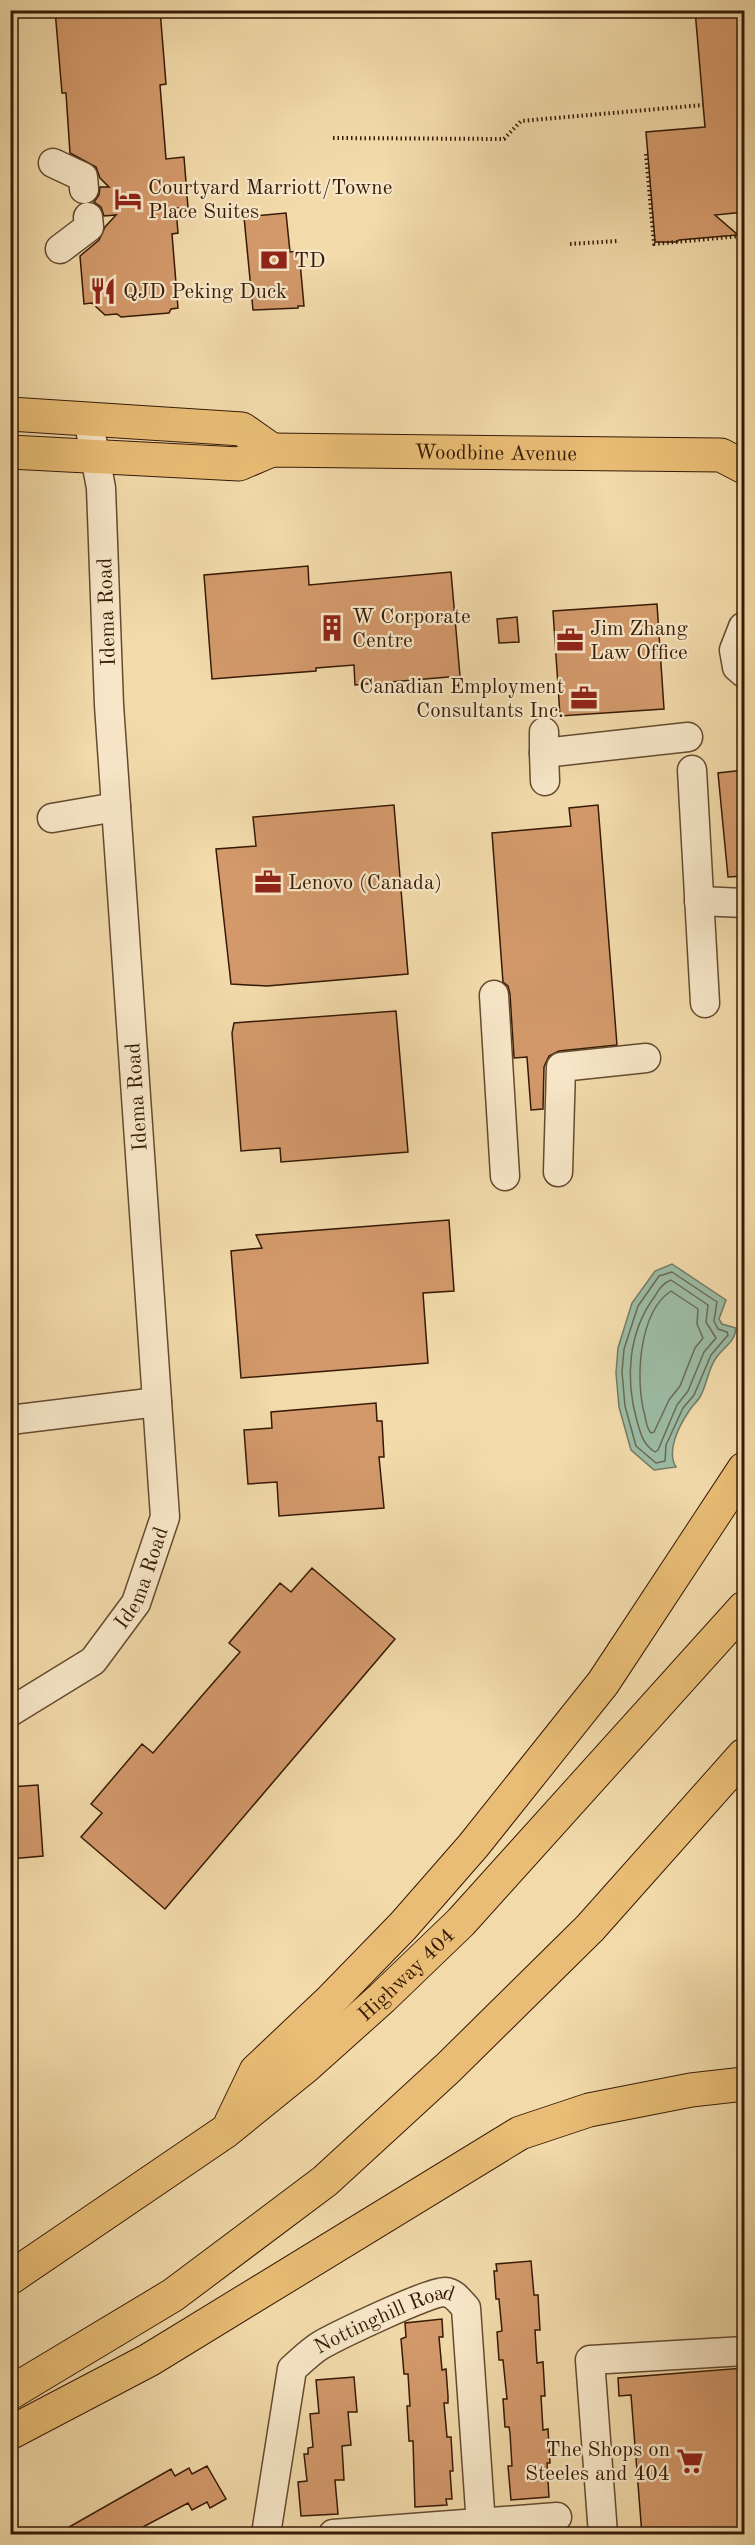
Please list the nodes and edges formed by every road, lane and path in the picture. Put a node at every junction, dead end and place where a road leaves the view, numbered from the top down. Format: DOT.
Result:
graph roads {
  1 [pos="703,105"];
  2 [pos="333,138"];
  3 [pos="646,154"];
  4 [pos="53,163"];
  5 [pos="84,189"];
  6 [pos="88,218"];
  7 [pos="744,231"];
  8 [pos="617,241"];
  9 [pos="570,244"];
  10 [pos="60,249"];
  11 [pos="743,376"];
  12 [pos="742,408"];
  13 [pos="10,414"];
  14 [pos="88,418"];
  15 [pos="272,450"];
  16 [pos="10,452"];
  17 [pos="737,455"];
  18 [pos="94,457"];
  19 [pos="743,627"];
  20 [pos="744,673"];
  21 [pos="688,738"];
  22 [pos="692,770"];
  23 [pos="545,781"];
  24 [pos="116,807"];
  25 [pos="52,818"];
  26 [pos="699,901"];
  27 [pos="744,903"];
  28 [pos="494,995"];
  29 [pos="705,1003"];
  30 [pos="646,1058"];
  31 [pos="558,1173"];
  32 [pos="505,1176"];
  33 [pos="157,1402"];
  34 [pos="10,1420"];
  35 [pos="744,1469"];
  36 [pos="744,1608"];
  37 [pos="10,1712"];
  38 [pos="744,1755"];
  39 [pos="744,2084"];
  40 [pos="226,2131"];
  41 [pos="10,2278"];
  42 [pos="744,2351"];
  43 [pos="10,2393"];
  44 [pos="10,2433"];
  45 [pos="557,2517"];
  46 [pos="481,2525"];
  47 [pos="266,2535"];
  48 [pos="333,2535"];
  49 [pos="603,2535"];
  1 -- 2 [label="path"];
  3 -- 7 [label="path"];
  4 -- 5 [label="street"];
  6 -- 10 [label="street"];
  8 -- 9 [label="path"];
  11 -- 12 [label="path"];
  13 -- 14 [label="main road"];
  14 -- 15 [label="main road"];
  14 -- 18 [label="street, Idema Road"];
  15 -- 17 [label="main road, Woodbine Avenue"];
  15 -- 18 [label="main road, Woodbine Avenue"];
  16 -- 18 [label="main road, Woodbine Avenue"];
  18 -- 24 [label="street, Idema Road"];
  19 -- 20 [label="street"];
  21 -- 23 [label="street"];
  22 -- 26 [label="street"];
  24 -- 25 [label="street"];
  24 -- 33 [label="street, Idema Road"];
  26 -- 27 [label="street"];
  26 -- 29 [label="street"];
  28 -- 32 [label="street"];
  30 -- 31 [label="street"];
  33 -- 34 [label="street"];
  33 -- 37 [label="street, Idema Road"];
  35 -- 40 [label="main road"];
  36 -- 40 [label="main road, Highway 404"];
  38 -- 43 [label="main road"];
  39 -- 44 [label="main road"];
  40 -- 41 [label="main road, Highway 404"];
  42 -- 49 [label="street"];
  45 -- 46 [label="street"];
  46 -- 47 [label="street, Nottinghill Road"];
  46 -- 48 [label="street"];
}
